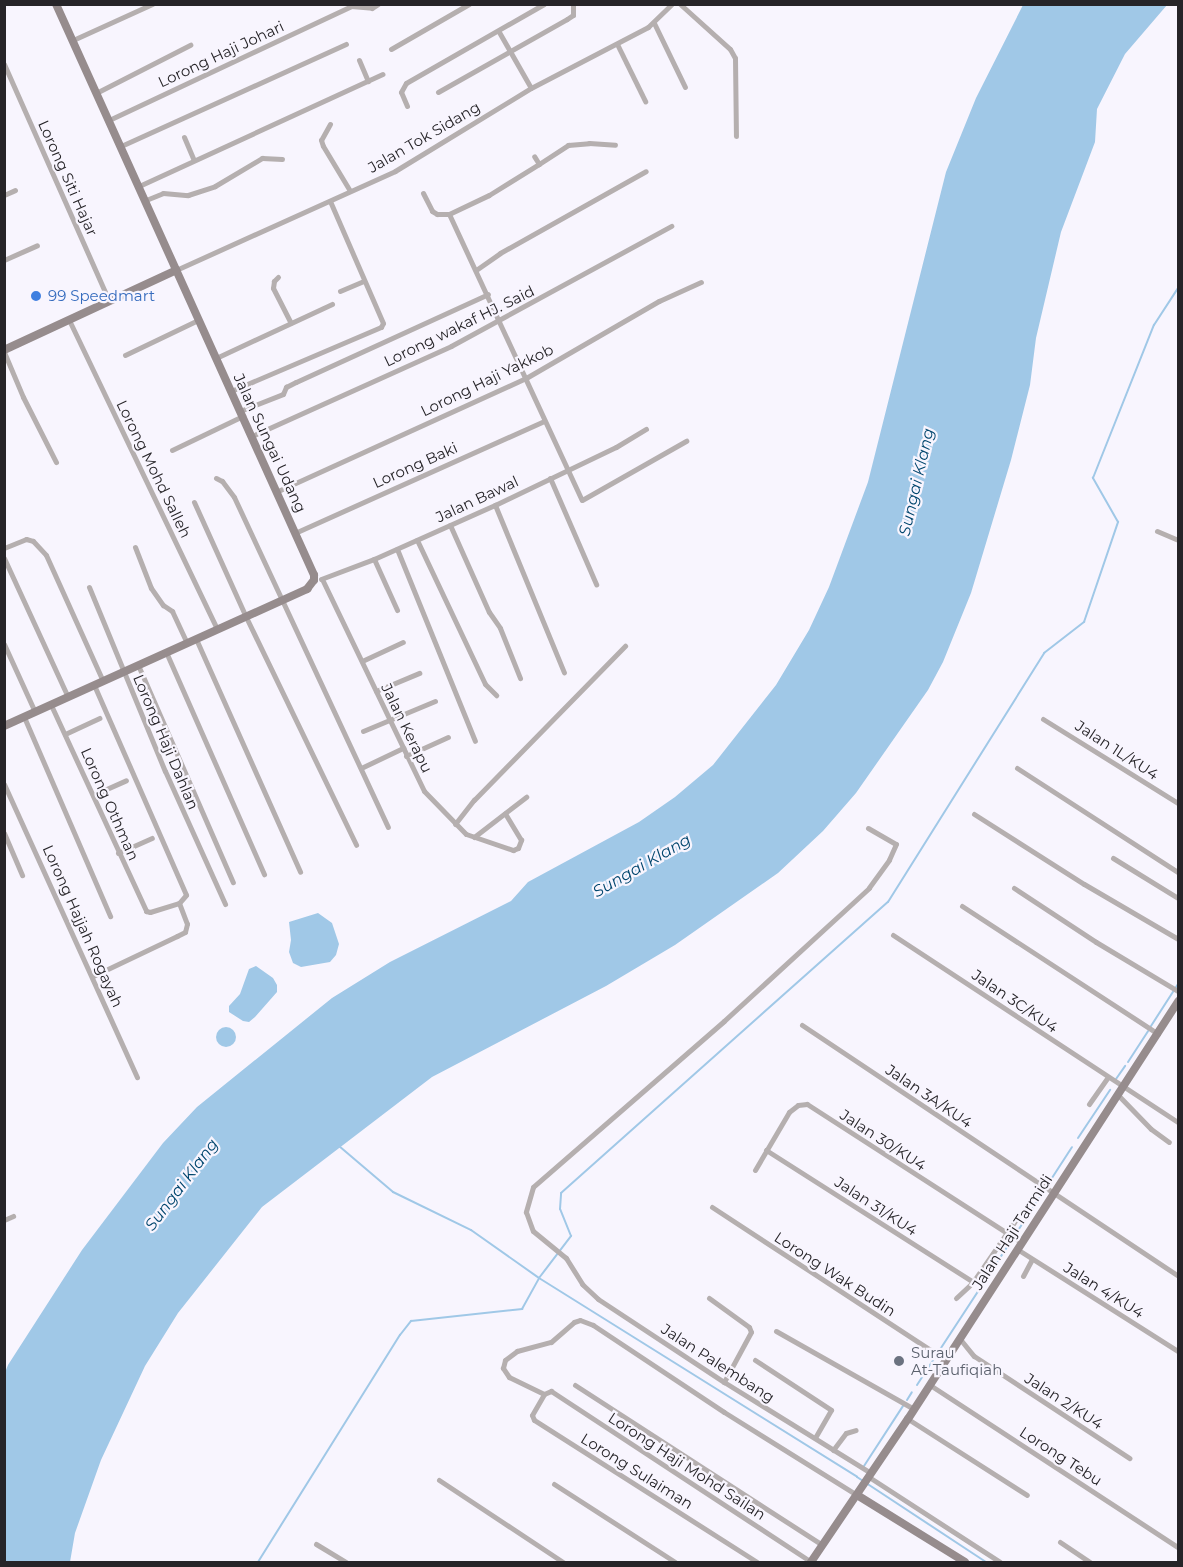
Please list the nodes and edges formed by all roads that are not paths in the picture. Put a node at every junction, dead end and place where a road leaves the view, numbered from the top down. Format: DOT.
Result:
graph roads {
  1 [pos="56,4"];
  2 [pos="152,4"];
  3 [pos="378,4"];
  4 [pos="469,4"];
  5 [pos="544,4"];
  6 [pos="573,4"];
  7 [pos="672,4"];
  8 [pos="680,4"];
  9 [pos="654,23"];
  10 [pos="499,32"];
  11 [pos="73,40"];
  12 [pos="345,44"];
  13 [pos="617,44"];
  14 [pos="190,45"];
  15 [pos="391,49"];
  16 [pos="511,51"];
  17 [pos="359,60"];
  18 [pos="4,64"];
  19 [pos="382,74"];
  20 [pos="368,81"];
  21 [pos="685,87"];
  22 [pos="531,88"];
  23 [pos="438,92"];
  24 [pos="96,93"];
  25 [pos="645,101"];
  26 [pos="407,106"];
  27 [pos="109,120"];
  28 [pos="330,124"];
  29 [pos="736,136"];
  30 [pos="184,137"];
  31 [pos="615,145"];
  32 [pos="121,146"];
  33 [pos="534,156"];
  34 [pos="282,159"];
  35 [pos="194,160"];
  36 [pos="539,164"];
  37 [pos="646,171"];
  38 [pos="139,186"];
  39 [pos="15,190"];
  40 [pos="350,192"];
  41 [pos="423,193"];
  42 [pos="4,195"];
  43 [pos="146,201"];
  44 [pos="330,201"];
  45 [pos="449,214"];
  46 [pos="671,226"];
  47 [pos="37,245"];
  48 [pos="4,260"];
  49 [pos="176,270"];
  50 [pos="476,270"];
  51 [pos="278,277"];
  52 [pos="363,281"];
  53 [pos="701,282"];
  54 [pos="340,291"];
  55 [pos="488,294"];
  56 [pos="109,301"];
  57 [pos="332,304"];
  58 [pos="69,320"];
  59 [pos="198,320"];
  60 [pos="500,321"];
  61 [pos="291,323"];
  62 [pos="379,328"];
  63 [pos="380,343"];
  64 [pos="4,351"];
  65 [pos="125,355"];
  66 [pos="216,358"];
  67 [pos="526,378"];
  68 [pos="231,391"];
  69 [pos="242,413"];
  70 [pos="544,421"];
  71 [pos="646,429"];
  72 [pos="252,436"];
  73 [pos="686,441"];
  74 [pos="172,450"];
  75 [pos="56,462"];
  76 [pos="567,470"];
  77 [pos="216,478"];
  78 [pos="550,478"];
  79 [pos="278,490"];
  80 [pos="194,502"];
  81 [pos="495,505"];
  82 [pos="450,525"];
  83 [pos="1157,531"];
  84 [pos="297,532"];
  85 [pos="417,540"];
  86 [pos="1179,540"];
  87 [pos="135,547"];
  88 [pos="4,548"];
  89 [pos="397,549"];
  90 [pos="4,558"];
  91 [pos="374,560"];
  92 [pos="318,580"];
  93 [pos="596,584"];
  94 [pos="89,588"];
  95 [pos="282,600"];
  96 [pos="397,610"];
  97 [pos="246,616"];
  98 [pos="217,629"];
  99 [pos="196,639"];
  100 [pos="403,642"];
  101 [pos="187,643"];
  102 [pos="4,644"];
  103 [pos="625,646"];
  104 [pos="166,652"];
  105 [pos="362,661"];
  106 [pos="138,665"];
  107 [pos="123,672"];
  108 [pos="419,672"];
  109 [pos="564,672"];
  110 [pos="520,678"];
  111 [pos="103,681"];
  112 [pos="94,686"];
  113 [pos="376,691"];
  114 [pos="496,695"];
  115 [pos="68,697"];
  116 [pos="435,701"];
  117 [pos="51,705"];
  118 [pos="35,712"];
  119 [pos="24,717"];
  120 [pos="99,718"];
  121 [pos="1043,719"];
  122 [pos="389,720"];
  123 [pos="4,726"];
  124 [pos="363,731"];
  125 [pos="65,734"];
  126 [pos="448,737"];
  127 [pos="475,741"];
  128 [pos="403,748"];
  129 [pos="406,756"];
  130 [pos="361,768"];
  131 [pos="1017,768"];
  132 [pos="126,780"];
  133 [pos="5,785"];
  134 [pos="93,795"];
  135 [pos="526,797"];
  136 [pos="1179,803"];
  137 [pos="505,813"];
  138 [pos="974,814"];
  139 [pos="455,824"];
  140 [pos="388,827"];
  141 [pos="868,828"];
  142 [pos="4,833"];
  143 [pos="474,837"];
  144 [pos="152,838"];
  145 [pos="356,845"];
  146 [pos="118,853"];
  147 [pos="1113,858"];
  148 [pos="300,872"];
  149 [pos="1179,872"];
  150 [pos="264,874"];
  151 [pos="22,875"];
  152 [pos="233,882"];
  153 [pos="1014,888"];
  154 [pos="1179,898"];
  155 [pos="179,903"];
  156 [pos="225,904"];
  157 [pos="962,906"];
  158 [pos="110,916"];
  159 [pos="893,935"];
  160 [pos="1179,939"];
  161 [pos="93,976"];
  162 [pos="1178,991"];
  163 [pos="1179,1001"];
  164 [pos="802,1025"];
  165 [pos="1158,1034"];
  166 [pos="137,1077"];
  167 [pos="1108,1077"];
  168 [pos="1123,1086"];
  169 [pos="1118,1095"];
  170 [pos="1089,1104"];
  171 [pos="1179,1122"];
  172 [pos="1169,1142"];
  173 [pos="766,1150"];
  174 [pos="755,1170"];
  175 [pos="1048,1189"];
  176 [pos="712,1207"];
  177 [pos="13,1216"];
  178 [pos="1017,1218"];
  179 [pos="4,1220"];
  180 [pos="1006,1233"];
  181 [pos="1019,1246"];
  182 [pos="1032,1259"];
  183 [pos="1023,1276"];
  184 [pos="1179,1276"];
  185 [pos="973,1282"];
  186 [pos="709,1298"];
  187 [pos="956,1298"];
  188 [pos="776,1331"];
  189 [pos="960,1339"];
  190 [pos="1179,1351"];
  191 [pos="755,1360"];
  192 [pos="946,1360"];
  193 [pos="724,1382"];
  194 [pos="930,1384"];
  195 [pos="575,1385"];
  196 [pos="547,1393"];
  197 [pos="914,1409"];
  198 [pos="908,1419"];
  199 [pos="856,1430"];
  200 [pos="815,1438"];
  201 [pos="833,1450"];
  202 [pos="1130,1458"];
  203 [pos="869,1477"];
  204 [pos="439,1480"];
  205 [pos="554,1484"];
  206 [pos="858,1494"];
  207 [pos="1027,1495"];
  208 [pos="1060,1542"];
  209 [pos="316,1544"];
  210 [pos="822,1545"];
  211 [pos="1179,1547"];
  212 [pos="811,1562"];
  213 [pos="346,1563"];
  214 [pos="563,1563"];
  215 [pos="675,1563"];
  216 [pos="757,1563"];
  217 [pos="965,1563"];
  218 [pos="1000,1563"];
  219 [pos="1090,1563"];
  1 -- 11 [label="street, Jalan Sungai Udang"];
  2 -- 11 [label="street"];
  3 -- 27 [label="street, Lorong Haji Johari"];
  4 -- 15 [label="street"];
  5 -- 10 [label="street"];
  6 -- 16 [label="street"];
  7 -- 9 [label="street, Jalan Tok Sidang"];
  8 -- 29 [label="street"];
  9 -- 13 [label="street, Jalan Tok Sidang"];
  9 -- 21 [label="street"];
  10 -- 16 [label="street"];
  10 -- 26 [label="street"];
  11 -- 24 [label="street, Jalan Sungai Udang"];
  12 -- 32 [label="street"];
  13 -- 22 [label="street, Jalan Tok Sidang"];
  13 -- 25 [label="street"];
  14 -- 24 [label="street"];
  16 -- 22 [label="street"];
  16 -- 23 [label="street"];
  17 -- 20 [label="street"];
  18 -- 56 [label="street, Lorong Siti Hajar"];
  19 -- 20 [label="street"];
  20 -- 35 [label="street"];
  22 -- 40 [label="street, Jalan Tok Sidang"];
  24 -- 27 [label="street, Jalan Sungai Udang"];
  27 -- 32 [label="street, Jalan Sungai Udang"];
  28 -- 40 [label="street"];
  30 -- 35 [label="street"];
  31 -- 36 [label="street"];
  32 -- 38 [label="street, Jalan Sungai Udang"];
  33 -- 36 [label="street"];
  34 -- 43 [label="street"];
  35 -- 38 [label="street"];
  36 -- 45 [label="street"];
  37 -- 50 [label="street"];
  38 -- 43 [label="street, Jalan Sungai Udang"];
  39 -- 42 [label="street"];
  40 -- 44 [label="street, Jalan Tok Sidang"];
  41 -- 45 [label="street"];
  43 -- 49 [label="street, Jalan Sungai Udang"];
  44 -- 49 [label="street, Jalan Tok Sidang"];
  44 -- 52 [label="street"];
  45 -- 50 [label="street"];
  46 -- 60 [label="street, Lorong wakaf HJ. Said"];
  47 -- 48 [label="street"];
  49 -- 56 [label="street"];
  49 -- 59 [label="street, Jalan Sungai Udang"];
  50 -- 55 [label="street"];
  51 -- 61 [label="street"];
  52 -- 54 [label="street"];
  52 -- 62 [label="street"];
  53 -- 67 [label="street, Lorong Haji Yakkob"];
  55 -- 60 [label="street"];
  55 -- 63 [label="street"];
  56 -- 58 [label="street"];
  57 -- 61 [label="street"];
  58 -- 64 [label="street"];
  58 -- 98 [label="street, Lorong Mohd Salleh"];
  59 -- 65 [label="street"];
  59 -- 66 [label="street, Jalan Sungai Udang"];
  60 -- 67 [label="street"];
  60 -- 72 [label="street, Lorong wakaf HJ. Said"];
  61 -- 66 [label="street"];
  62 -- 63 [label="street"];
  62 -- 68 [label="street"];
  63 -- 69 [label="street"];
  64 -- 75 [label="street"];
  66 -- 68 [label="street, Jalan Sungai Udang"];
  67 -- 70 [label="street"];
  67 -- 79 [label="street, Lorong Haji Yakkob"];
  68 -- 69 [label="street, Jalan Sungai Udang"];
  69 -- 72 [label="street, Jalan Sungai Udang"];
  69 -- 74 [label="street"];
  70 -- 76 [label="street"];
  70 -- 84 [label="street, Lorong Baki"];
  71 -- 76 [label="street, Jalan Bawal"];
  72 -- 79 [label="street, Jalan Sungai Udang"];
  73 -- 76 [label="street"];
  76 -- 78 [label="street, Jalan Bawal"];
  77 -- 95 [label="street"];
  78 -- 81 [label="street, Jalan Bawal"];
  78 -- 93 [label="street"];
  79 -- 84 [label="street, Jalan Sungai Udang"];
  80 -- 97 [label="street"];
  81 -- 82 [label="street, Jalan Bawal"];
  81 -- 109 [label="street"];
  82 -- 85 [label="street, Jalan Bawal"];
  82 -- 110 [label="street"];
  83 -- 86 [label="street"];
  84 -- 92 [label="street, Jalan Sungai Udang"];
  85 -- 89 [label="street, Jalan Bawal"];
  85 -- 114 [label="street"];
  87 -- 101 [label="street"];
  88 -- 111 [label="street"];
  89 -- 91 [label="street, Jalan Bawal"];
  89 -- 127 [label="street"];
  90 -- 115 [label="street"];
  91 -- 92 [label="street, Jalan Bawal"];
  91 -- 96 [label="street"];
  92 -- 95 [label="street"];
  92 -- 105 [label="street, Jalan Kerapu"];
  94 -- 107 [label="street, Lorong Haji Dahlan"];
  95 -- 97 [label="street"];
  95 -- 130 [label="street"];
  97 -- 98 [label="street"];
  97 -- 145 [label="street"];
  98 -- 99 [label="street"];
  99 -- 101 [label="street"];
  99 -- 148 [label="street"];
  100 -- 105 [label="street"];
  101 -- 104 [label="street"];
  102 -- 118 [label="street"];
  103 -- 139 [label="street"];
  104 -- 106 [label="street"];
  104 -- 150 [label="street"];
  105 -- 113 [label="street, Jalan Kerapu"];
  106 -- 107 [label="street"];
  106 -- 152 [label="street"];
  107 -- 111 [label="street"];
  107 -- 156 [label="street, Lorong Haji Dahlan"];
  108 -- 113 [label="street"];
  111 -- 112 [label="street"];
  112 -- 115 [label="street"];
  112 -- 155 [label="street"];
  113 -- 122 [label="street, Jalan Kerapu"];
  115 -- 117 [label="street"];
  116 -- 122 [label="street"];
  117 -- 118 [label="street"];
  117 -- 125 [label="street, Lorong Othman"];
  118 -- 119 [label="street"];
  119 -- 123 [label="street"];
  119 -- 158 [label="street"];
  120 -- 125 [label="street"];
  121 -- 136 [label="street, Jalan 1L/KU4"];
  122 -- 124 [label="street"];
  122 -- 128 [label="street, Jalan Kerapu"];
  125 -- 134 [label="street, Lorong Othman"];
  126 -- 129 [label="street"];
  128 -- 129 [label="street, Jalan Kerapu"];
  128 -- 130 [label="street"];
  129 -- 139 [label="street, Jalan Kerapu"];
  130 -- 140 [label="street"];
  131 -- 149 [label="street"];
  132 -- 134 [label="street"];
  133 -- 161 [label="street, Lorong Hajjah Rogayah"];
  134 -- 146 [label="street, Lorong Othman"];
  135 -- 137 [label="street"];
  137 -- 143 [label="street"];
  137 -- 143 [label="street, Jalan Kerapu"];
  138 -- 160 [label="street"];
  139 -- 143 [label="street, Jalan Kerapu"];
  141 -- 193 [label="street, Jalan Palembang"];
  142 -- 151 [label="street"];
  144 -- 146 [label="street"];
  146 -- 155 [label="street, Lorong Othman"];
  147 -- 154 [label="street"];
  153 -- 162 [label="street"];
  155 -- 161 [label="street"];
  157 -- 165 [label="street"];
  159 -- 167 [label="street, Jalan 3C/KU4"];
  161 -- 166 [label="street, Lorong Hajjah Rogayah"];
  163 -- 165 [label="street, Jalan Haji Tarmidi"];
  164 -- 175 [label="street, Jalan 3A/KU4"];
  165 -- 168 [label="street, Jalan Haji Tarmidi"];
  167 -- 168 [label="street, Jalan 3C/KU4"];
  167 -- 170 [label="street"];
  168 -- 169 [label="street, Jalan Haji Tarmidi"];
  168 -- 171 [label="street, Jalan 3C/KU4"];
  169 -- 172 [label="street"];
  169 -- 175 [label="street, Jalan Haji Tarmidi"];
  173 -- 174 [label="street, Jalan 30/KU4"];
  173 -- 180 [label="street, Jalan 30/KU4"];
  173 -- 185 [label="street, Jalan 31/KU4"];
  175 -- 181 [label="street, Jalan Haji Tarmidi"];
  175 -- 184 [label="street, Jalan 3A/KU4"];
  176 -- 192 [label="street, Lorong Wak Budin"];
  177 -- 179 [label="street"];
  178 -- 180 [label="street"];
  180 -- 181 [label="street, Jalan 30/KU4"];
  180 -- 185 [label="street"];
  181 -- 182 [label="street, Jalan 4/KU4"];
  181 -- 189 [label="street, Jalan Haji Tarmidi"];
  182 -- 183 [label="street"];
  182 -- 190 [label="street, Jalan 4/KU4"];
  185 -- 187 [label="street"];
  186 -- 193 [label="street"];
  188 -- 197 [label="street"];
  189 -- 192 [label="street, Jalan Haji Tarmidi"];
  189 -- 202 [label="street, Jalan 2/KU4"];
  191 -- 200 [label="street"];
  192 -- 194 [label="street, Jalan Haji Tarmidi"];
  193 -- 200 [label="street, Jalan Palembang"];
  194 -- 197 [label="street, Jalan Haji Tarmidi"];
  194 -- 211 [label="street, Lorong Tebu"];
  195 -- 210 [label="street"];
  196 -- 206 [label="street, Lorong Haji Mohd Sailan"];
  196 -- 212 [label="street, Lorong Haji Mohd Sailan"];
  196 -- 216 [label="street, Lorong Sulaiman"];
  197 -- 198 [label="street, Jalan Haji Tarmidi"];
  198 -- 203 [label="street, Jalan Haji Tarmidi"];
  198 -- 207 [label="street"];
  199 -- 201 [label="street"];
  200 -- 201 [label="street, Jalan Palembang"];
  201 -- 203 [label="street, Jalan Palembang"];
  203 -- 206 [label="street, Jalan Haji Tarmidi"];
  203 -- 218 [label="street, Jalan Palembang"];
  204 -- 214 [label="street"];
  205 -- 215 [label="street"];
  206 -- 210 [label="street, Jalan Haji Tarmidi"];
  206 -- 217 [label="street"];
  208 -- 219 [label="street"];
  209 -- 213 [label="street"];
  210 -- 212 [label="street, Jalan Haji Tarmidi"];
}
